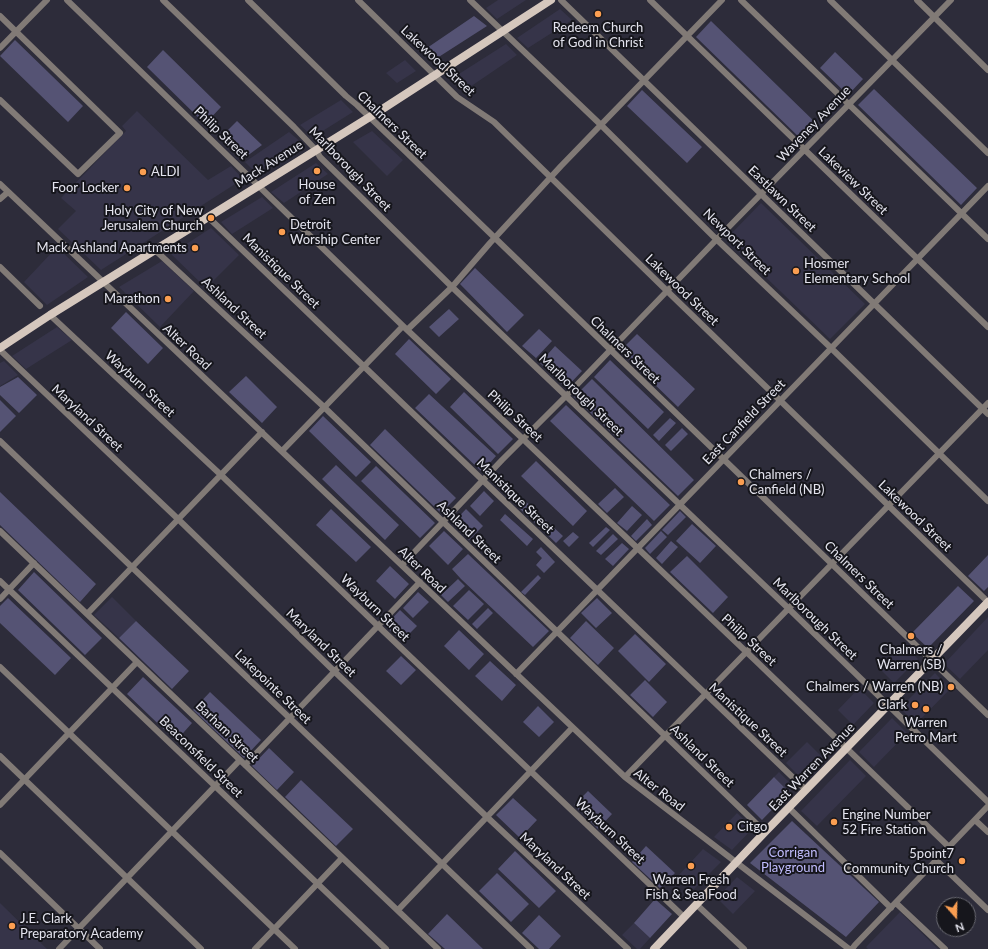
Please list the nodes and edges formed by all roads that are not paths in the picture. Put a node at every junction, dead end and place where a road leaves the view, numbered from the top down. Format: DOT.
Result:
graph roads {
  1 [pos="47,0"];
  2 [pos="67,0"];
  3 [pos="162,0"];
  4 [pos="248,0"];
  5 [pos="358,0"];
  6 [pos="470,0"];
  7 [pos="551,0"];
  8 [pos="560,0"];
  9 [pos="650,0"];
  10 [pos="722,0"];
  11 [pos="741,0"];
  12 [pos="830,0"];
  13 [pos="917,0"];
  14 [pos="951,0"];
  15 [pos="0,16"];
  16 [pos="934,17"];
  17 [pos="16,31"];
  18 [pos="503,31"];
  19 [pos="687,36"];
  20 [pos="0,48"];
  21 [pos="892,60"];
  22 [pos="988,70"];
  23 [pos="435,75"];
  24 [pos="644,80"];
  25 [pos="0,100"];
  26 [pos="849,104"];
  27 [pos="369,117"];
  28 [pos="601,125"];
  29 [pos="316,150"];
  30 [pos="805,150"];
  31 [pos="988,153"];
  32 [pos="550,177"];
  33 [pos="0,184"];
  34 [pos="258,185"];
  35 [pos="988,186"];
  36 [pos="8,192"];
  37 [pos="761,194"];
  38 [pos="0,199"];
  39 [pos="962,213"];
  40 [pos="208,217"];
  41 [pos="495,238"];
  42 [pos="717,239"];
  43 [pos="988,239"];
  44 [pos="155,250"];
  45 [pos="918,259"];
  46 [pos="0,267"];
  47 [pos="103,282"];
  48 [pos="452,286"];
  49 [pos="667,291"];
  50 [pos="874,303"];
  51 [pos="40,306"];
  52 [pos="50,315"];
  53 [pos="988,327"];
  54 [pos="405,328"];
  55 [pos="831,348"];
  56 [pos="0,349"];
  57 [pos="610,350"];
  58 [pos="364,366"];
  59 [pos="566,396"];
  60 [pos="780,400"];
  61 [pos="988,403"];
  62 [pos="324,407"];
  63 [pos="982,409"];
  64 [pos="988,414"];
  65 [pos="262,432"];
  66 [pos="523,439"];
  67 [pos="0,441"];
  68 [pos="282,451"];
  69 [pos="939,454"];
  70 [pos="723,460"];
  71 [pos="221,474"];
  72 [pos="483,481"];
  73 [pos="988,501"];
  74 [pos="679,504"];
  75 [pos="889,505"];
  76 [pos="178,519"];
  77 [pos="443,522"];
  78 [pos="0,531"];
  79 [pos="637,548"];
  80 [pos="34,564"];
  81 [pos="832,564"];
  82 [pos="402,565"];
  83 [pos="132,567"];
  84 [pos="0,580"];
  85 [pos="420,582"];
  86 [pos="9,589"];
  87 [pos="597,590"];
  88 [pos="0,599"];
  89 [pos="988,602"];
  90 [pos="788,608"];
  91 [pos="87,614"];
  92 [pos="378,626"];
  93 [pos="557,632"];
  94 [pos="746,652"];
  95 [pos="931,660"];
  96 [pos="137,662"];
  97 [pos="0,667"];
  98 [pos="335,672"];
  99 [pos="516,674"];
  100 [pos="112,687"];
  101 [pos="706,693"];
  102 [pos="888,705"];
  103 [pos="988,715"];
  104 [pos="290,718"];
  105 [pos="572,728"];
  106 [pos="69,733"];
  107 [pos="665,736"];
  108 [pos="846,748"];
  109 [pos="0,756"];
  110 [pos="240,760"];
  111 [pos="245,765"];
  112 [pos="531,772"];
  113 [pos="625,777"];
  114 [pos="24,779"];
  115 [pos="215,786"];
  116 [pos="806,790"];
  117 [pos="988,802"];
  118 [pos="0,805"];
  119 [pos="988,806"];
  120 [pos="789,808"];
  121 [pos="487,817"];
  122 [pos="975,820"];
  123 [pos="171,831"];
  124 [pos="765,832"];
  125 [pos="988,832"];
  126 [pos="949,847"];
  127 [pos="0,853"];
  128 [pos="342,858"];
  129 [pos="936,860"];
  130 [pos="736,863"];
  131 [pos="443,864"];
  132 [pos="126,878"];
  133 [pos="317,884"];
  134 [pos="896,903"];
  135 [pos="696,904"];
  136 [pos="891,908"];
  137 [pos="398,910"];
  138 [pos="988,910"];
  139 [pos="684,917"];
  140 [pos="78,928"];
  141 [pos="274,929"];
  142 [pos="59,949"];
  143 [pos="100,949"];
  144 [pos="201,949"];
  145 [pos="255,949"];
  146 [pos="295,949"];
  147 [pos="386,949"];
  148 [pos="438,949"];
  149 [pos="531,949"];
  150 [pos="628,949"];
  151 [pos="654,949"];
  152 [pos="744,949"];
  153 [pos="849,949"];
  154 [pos="852,949"];
  155 [pos="945,949"];
  1 -- 17 [label="street"];
  2 -- 34 [label="street, Philip Street"];
  3 -- 29 [label="street, Marlborough Street"];
  4 -- 27 [label="street, Chalmers Street"];
  5 -- 23 [label="street, Lakewood Street"];
  6 -- 18 [label="street, Newport Street"];
  7 -- 18 [label="main road, Mack Avenue"];
  8 -- 24 [label="street, Eastlawn Street"];
  9 -- 19 [label="street, Lakeview Street"];
  10 -- 19 [label="street"];
  11 -- 26 [label="street"];
  12 -- 21 [label="street"];
  13 -- 16 [label="street"];
  14 -- 16 [label="street, Waveney Avenue"];
  15 -- 17 [label="street"];
  16 -- 21 [label="street, Waveney Avenue"];
  16 -- 22 [label="street"];
  17 -- 20 [label="street"];
  17 -- 25 [label="street"];
  18 -- 23 [label="main road, Mack Avenue"];
  18 -- 28 [label="street, Newport Street"];
  19 -- 24 [label="street"];
  19 -- 30 [label="street, Lakeview Street"];
  21 -- 26 [label="street, Waveney Avenue"];
  21 -- 31 [label="street"];
  23 -- 27 [label="main road, Mack Avenue"];
  23 -- 32 [label="street, Lakewood Street"];
  24 -- 28 [label="street"];
  24 -- 37 [label="street, Eastlawn Street"];
  26 -- 30 [label="street, Waveney Avenue"];
  26 -- 39 [label="street"];
  27 -- 29 [label="main road, Mack Avenue"];
  27 -- 41 [label="street, Chalmers Street"];
  28 -- 32 [label="street"];
  28 -- 42 [label="street, Newport Street"];
  29 -- 34 [label="main road, Mack Avenue"];
  29 -- 48 [label="street, Marlborough Street"];
  30 -- 37 [label="street, Waveney Avenue"];
  30 -- 45 [label="street, Lakeview Street"];
  32 -- 41 [label="street"];
  32 -- 49 [label="street, Lakewood Street"];
  33 -- 36 [label="street, Alter Road"];
  34 -- 40 [label="main road, Mack Avenue"];
  34 -- 54 [label="street, Philip Street"];
  35 -- 39 [label="street, East Canfield Street"];
  36 -- 38 [label="street"];
  36 -- 47 [label="street, Alter Road"];
  37 -- 42 [label="street, Waveney Avenue"];
  37 -- 50 [label="street, Eastlawn Street"];
  39 -- 43 [label="street"];
  39 -- 45 [label="street, East Canfield Street"];
  40 -- 44 [label="main road, Mack Avenue"];
  40 -- 58 [label="street, Manistique Street"];
  41 -- 48 [label="street"];
  41 -- 57 [label="street, Chalmers Street"];
  42 -- 49 [label="street, Waveney Avenue"];
  42 -- 55 [label="street, Newport Street"];
  44 -- 47 [label="main road, Mack Avenue"];
  44 -- 62 [label="street, Ashland Street"];
  45 -- 50 [label="street, East Canfield Street"];
  45 -- 53 [label="street, Lakeview Street"];
  46 -- 51 [label="street"];
  47 -- 52 [label="main road, Mack Avenue"];
  47 -- 65 [label="street, Alter Road"];
  48 -- 54 [label="street"];
  48 -- 59 [label="street, Marlborough Street"];
  49 -- 57 [label="street, Waveney Avenue"];
  49 -- 60 [label="street, Lakewood Street"];
  50 -- 55 [label="street, East Canfield Street"];
  50 -- 63 [label="street, Eastlawn Street"];
  52 -- 56 [label="main road, Mack Avenue"];
  52 -- 71 [label="street, Wayburn Street"];
  54 -- 58 [label="street"];
  54 -- 66 [label="street, Philip Street"];
  55 -- 60 [label="street, East Canfield Street"];
  55 -- 69 [label="street, Newport Street"];
  56 -- 76 [label="street, Maryland Street"];
  57 -- 59 [label="street, Waveney Avenue"];
  57 -- 70 [label="street, Chalmers Street"];
  58 -- 62 [label="street"];
  58 -- 72 [label="street, Manistique Street"];
  59 -- 66 [label="street"];
  59 -- 74 [label="street, Marlborough Street"];
  60 -- 70 [label="street, East Canfield Street"];
  60 -- 75 [label="street, Lakewood Street"];
  61 -- 63 [label="street"];
  62 -- 68 [label="street"];
  62 -- 77 [label="street, Ashland Street"];
  63 -- 64 [label="street, Eastlawn Street"];
  63 -- 69 [label="street"];
  65 -- 68 [label="street, Alter Road"];
  65 -- 71 [label="street"];
  66 -- 72 [label="street"];
  66 -- 79 [label="street, Philip Street"];
  67 -- 83 [label="street, Lakepointe Street"];
  68 -- 82 [label="street, Alter Road"];
  69 -- 73 [label="street, Newport Street"];
  69 -- 75 [label="street"];
  70 -- 74 [label="street, East Canfield Street"];
  70 -- 81 [label="street, Chalmers Street"];
  71 -- 76 [label="street"];
  71 -- 92 [label="street, Wayburn Street"];
  72 -- 77 [label="street"];
  72 -- 87 [label="street, Manistique Street"];
  74 -- 79 [label="street, East Canfield Street"];
  74 -- 90 [label="street, Marlborough Street"];
  75 -- 81 [label="street"];
  75 -- 89 [label="street, Lakewood Street"];
  76 -- 83 [label="street"];
  76 -- 98 [label="street, Maryland Street"];
  77 -- 82 [label="street"];
  77 -- 93 [label="street, Ashland Street"];
  78 -- 80 [label="street, Barham Street"];
  79 -- 87 [label="street, East Canfield Street"];
  79 -- 94 [label="street, Philip Street"];
  80 -- 86 [label="street"];
  80 -- 91 [label="street, Barham Street"];
  81 -- 90 [label="street"];
  81 -- 95 [label="street, Chalmers Street"];
  82 -- 85 [label="street, Alter Road"];
  83 -- 91 [label="street"];
  83 -- 104 [label="street, Lakepointe Street"];
  84 -- 86 [label="street, Beaconsfield Street"];
  85 -- 92 [label="street"];
  85 -- 99 [label="street, Alter Road"];
  86 -- 88 [label="street"];
  86 -- 100 [label="street, Beaconsfield Street"];
  87 -- 93 [label="street, East Canfield Street"];
  87 -- 101 [label="street, Manistique Street"];
  89 -- 95 [label="main road, East Warren Avenue"];
  90 -- 94 [label="street"];
  90 -- 102 [label="street, Marlborough Street"];
  91 -- 96 [label="street, Barham Street"];
  92 -- 98 [label="street"];
  92 -- 112 [label="street, Wayburn Street"];
  93 -- 99 [label="street, East Canfield Street"];
  93 -- 107 [label="street, Ashland Street"];
  94 -- 101 [label="street"];
  94 -- 108 [label="street, Philip Street"];
  95 -- 102 [label="main road, East Warren Avenue"];
  95 -- 103 [label="street, Chalmers Street"];
  96 -- 100 [label="street"];
  96 -- 110 [label="street, Barham Street"];
  97 -- 106 [label="street"];
  98 -- 104 [label="street"];
  98 -- 121 [label="street, Maryland Street"];
  99 -- 105 [label="street, Alter Road"];
  100 -- 106 [label="street"];
  100 -- 115 [label="street, Beaconsfield Street"];
  101 -- 107 [label="street"];
  101 -- 116 [label="street, Manistique Street"];
  102 -- 108 [label="main road, East Warren Avenue"];
  102 -- 117 [label="street, Marlborough Street"];
  104 -- 111 [label="street"];
  104 -- 131 [label="street, Lakepointe Street"];
  105 -- 112 [label="street"];
  105 -- 113 [label="street, Alter Road"];
  106 -- 114 [label="street"];
  106 -- 123 [label="street"];
  107 -- 113 [label="street"];
  107 -- 124 [label="street, Ashland Street"];
  108 -- 116 [label="main road, East Warren Avenue"];
  108 -- 126 [label="street, Philip Street"];
  109 -- 114 [label="street"];
  110 -- 111 [label="street, Barham Street"];
  110 -- 115 [label="street"];
  111 -- 128 [label="street, Barham Street"];
  112 -- 121 [label="street"];
  112 -- 139 [label="street, Wayburn Street"];
  113 -- 130 [label="street, Alter Road"];
  114 -- 118 [label="street"];
  114 -- 132 [label="street"];
  115 -- 123 [label="street"];
  115 -- 133 [label="street, Beaconsfield Street"];
  116 -- 120 [label="main road, East Warren Avenue"];
  119 -- 122 [label="street"];
  120 -- 124 [label="main road, East Warren Avenue"];
  120 -- 136 [label="street"];
  121 -- 131 [label="street"];
  121 -- 150 [label="street, Maryland Street"];
  122 -- 125 [label="street"];
  122 -- 126 [label="street"];
  123 -- 132 [label="street"];
  123 -- 141 [label="street"];
  124 -- 130 [label="main road, East Warren Avenue"];
  126 -- 129 [label="street"];
  127 -- 140 [label="street"];
  128 -- 133 [label="street"];
  128 -- 137 [label="street, Barham Street"];
  129 -- 134 [label="street"];
  129 -- 138 [label="street"];
  130 -- 135 [label="main road, East Warren Avenue"];
  130 -- 153 [label="street, Alter Road"];
  131 -- 137 [label="street"];
  131 -- 149 [label="street, Lakepointe Street"];
  132 -- 140 [label="street"];
  132 -- 144 [label="street"];
  133 -- 141 [label="street"];
  133 -- 147 [label="street, Beaconsfield Street"];
  134 -- 136 [label="street"];
  134 -- 155 [label="street"];
  135 -- 139 [label="main road, East Warren Avenue"];
  135 -- 152 [label="street"];
  136 -- 154 [label="street"];
  137 -- 148 [label="street, Barham Street"];
  139 -- 151 [label="main road, East Warren Avenue"];
  140 -- 142 [label="street"];
  140 -- 143 [label="street"];
  141 -- 145 [label="street"];
  141 -- 146 [label="street"];
}
